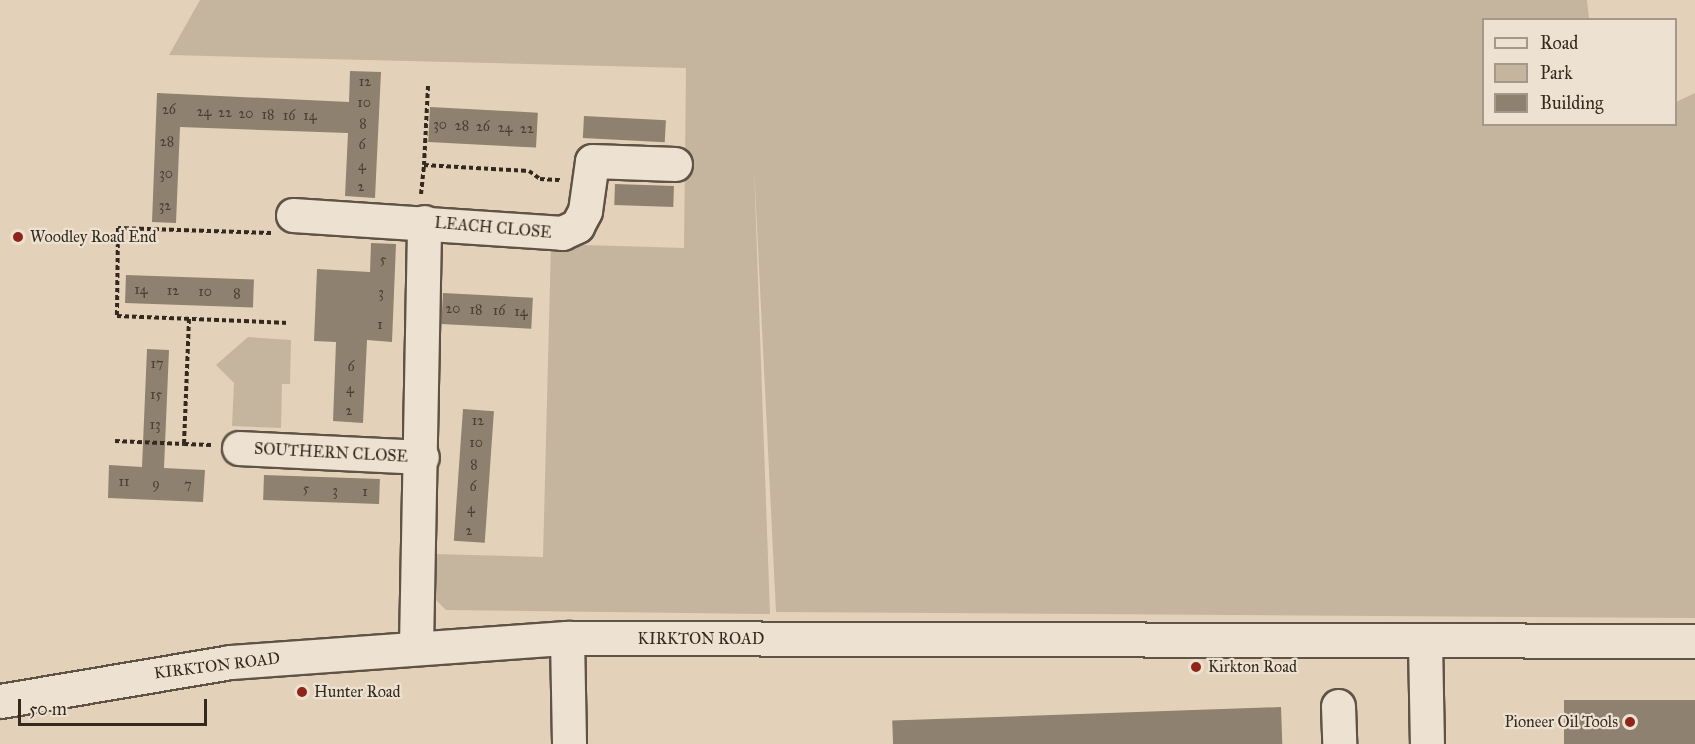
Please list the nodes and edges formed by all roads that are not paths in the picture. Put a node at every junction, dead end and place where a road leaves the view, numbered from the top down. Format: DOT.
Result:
graph roads {
  1 [pos="675,164"];
  2 [pos="424,222"];
  3 [pos="287,224"];
  4 [pos="239,448"];
  5 [pos="422,457"];
  6 [pos="567,638"];
  7 [pos="1695,640"];
  8 [pos="1425,642"];
  9 [pos="416,646"];
  10 [pos="0,701"];
  11 [pos="1338,706"];
  12 [pos="569,744"];
  13 [pos="1339,744"];
  14 [pos="1427,744"];
  1 -- 2 [label="street, LEACH CLOSE"];
  2 -- 3 [label="street, LEACH CLOSE"];
  2 -- 5 [label="street"];
  4 -- 5 [label="street, SOUTHERN CLOSE"];
  5 -- 9 [label="street"];
  6 -- 8 [label="street, KIRKTON ROAD"];
  6 -- 9 [label="street, KIRKTON ROAD"];
  6 -- 12 [label="street"];
  7 -- 8 [label="street, KIRKTON ROAD"];
  8 -- 14 [label="street"];
  9 -- 10 [label="street, KIRKTON ROAD"];
  11 -- 13 [label="street"];
}
